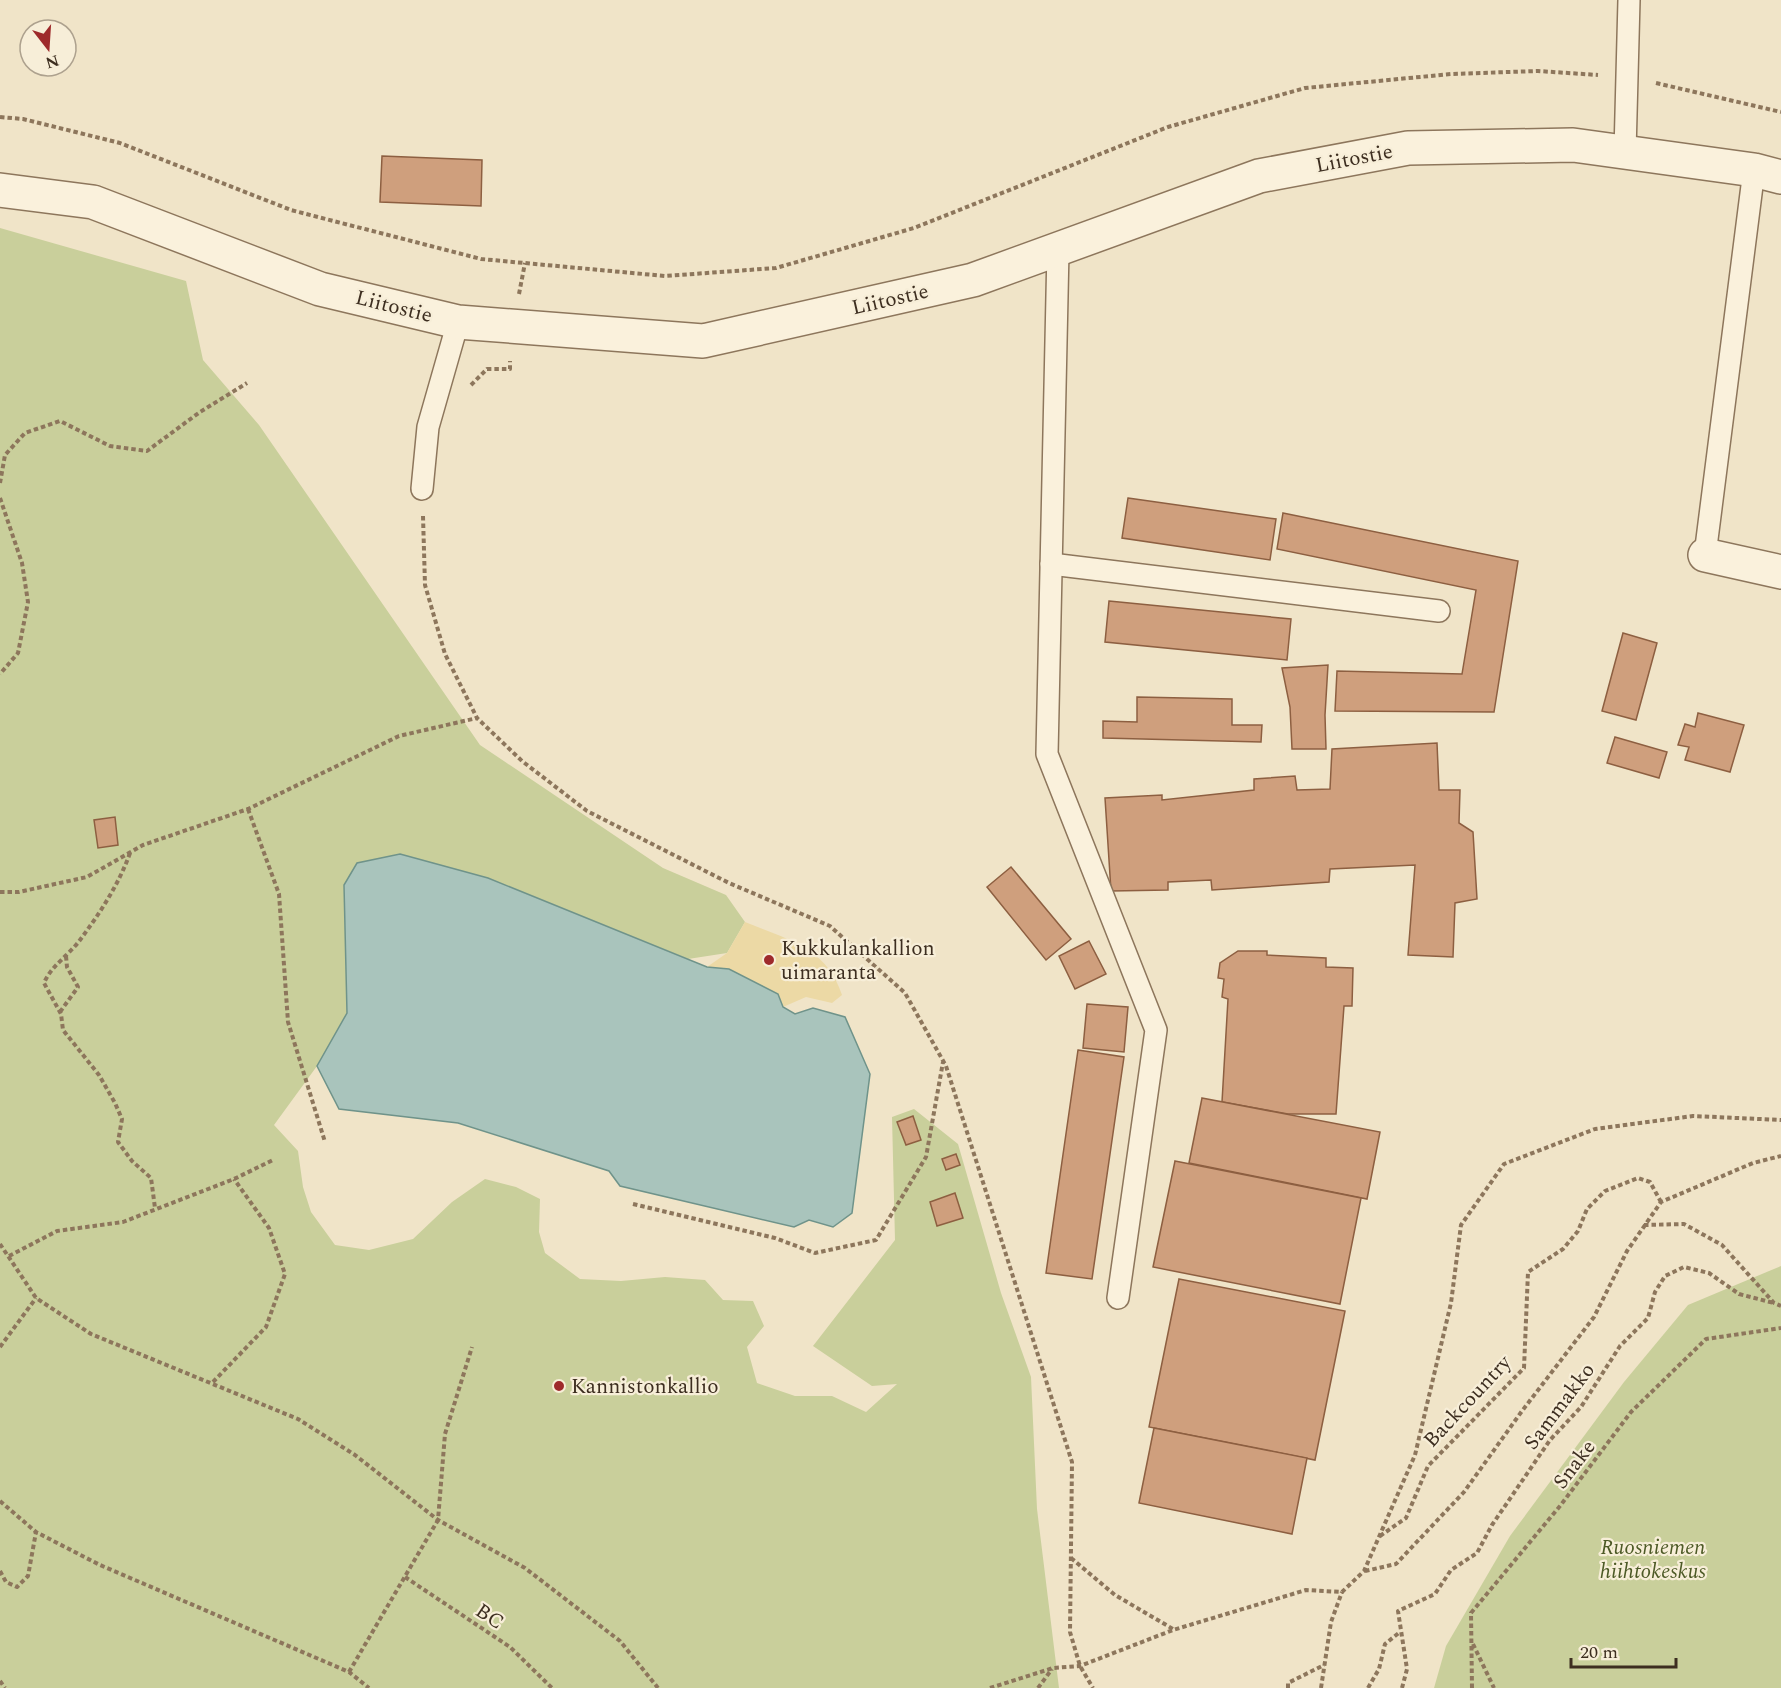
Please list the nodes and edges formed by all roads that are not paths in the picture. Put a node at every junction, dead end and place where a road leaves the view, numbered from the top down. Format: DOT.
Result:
graph roads {
  1 [pos="1629,0"];
  2 [pos="1625,152"];
  3 [pos="1767,174"];
  4 [pos="0,190"];
  5 [pos="1058,250"];
  6 [pos="458,322"];
  7 [pos="422,489"];
  8 [pos="1705,555"];
  9 [pos="1051,564"];
  10 [pos="1781,572"];
  11 [pos="1439,611"];
  12 [pos="1118,1298"];
  1 -- 2 [label="lane"];
  2 -- 3 [label="street, Liitostie"];
  2 -- 5 [label="street, Liitostie"];
  3 -- 8 [label="lane"];
  4 -- 6 [label="street, Liitostie"];
  5 -- 6 [label="street, Liitostie"];
  5 -- 9 [label="lane"];
  6 -- 7 [label="lane"];
  8 -- 10 [label="street"];
  9 -- 11 [label="lane"];
  9 -- 12 [label="lane"];
}
